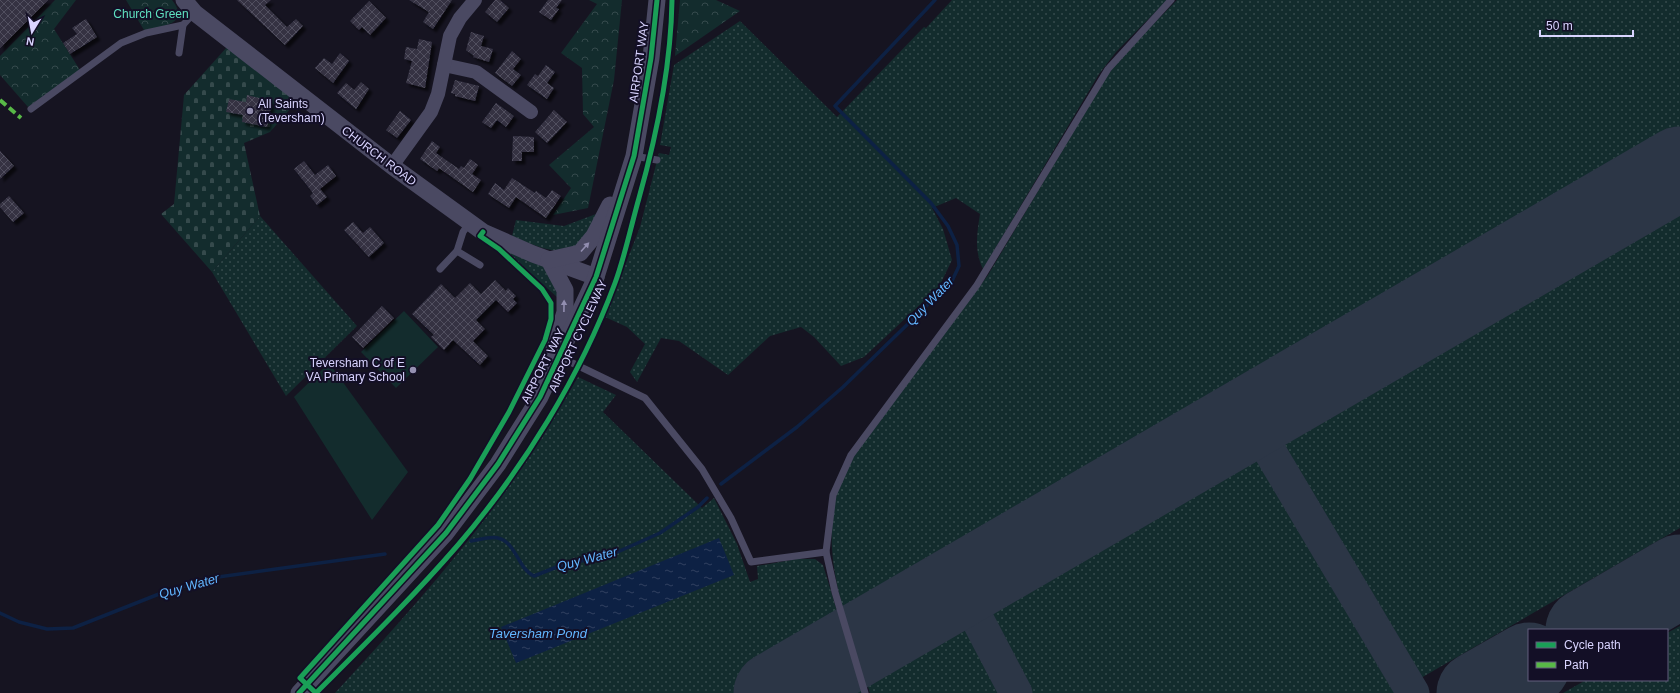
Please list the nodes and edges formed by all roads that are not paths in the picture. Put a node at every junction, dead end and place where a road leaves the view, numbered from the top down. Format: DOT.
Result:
graph roads {
  1 [pos="184,0"];
  2 [pos="475,0"];
  3 [pos="657,0"];
  4 [pos="1172,0"];
  5 [pos="195,13"];
  6 [pos="183,26"];
  7 [pos="179,53"];
  8 [pos="444,64"];
  9 [pos="31,109"];
  10 [pos="531,112"];
  11 [pos="634,156"];
  12 [pos="657,160"];
  13 [pos="392,166"];
  14 [pos="470,222"];
  15 [pos="457,251"];
  16 [pos="550,260"];
  17 [pos="480,264"];
  18 [pos="440,269"];
  19 [pos="596,277"];
  20 [pos="560,357"];
  21 [pos="540,397"];
  22 [pos="826,552"];
  23 [pos="299,693"];
  24 [pos="865,693"];
  1 -- 5 [label="street, CHURCH ROAD"];
  2 -- 8 [label="street"];
  3 -- 11 [label="street, AIRPORT WAY"];
  4 -- 22 [label="lane"];
  5 -- 6 [label="lane"];
  5 -- 13 [label="street, CHURCH ROAD"];
  6 -- 7 [label="lane"];
  6 -- 9 [label="lane"];
  8 -- 10 [label="street"];
  8 -- 13 [label="street"];
  11 -- 12 [label="lane"];
  16 -- 11 [label="street, one-way"];
  11 -- 19 [label="street, AIRPORT WAY"];
  13 -- 14 [label="street, CHURCH ROAD"];
  14 -- 15 [label="lane"];
  14 -- 16 [label="street, CHURCH ROAD"];
  15 -- 17 [label="lane"];
  15 -- 18 [label="lane"];
  16 -- 19 [label="street, CHURCH ROAD"];
  21 -- 16 [label="street, one-way"];
  19 -- 20 [label="street, AIRPORT WAY"];
  20 -- 21 [label="street, AIRPORT WAY"];
  20 -- 22 [label="lane"];
  21 -- 23 [label="street, AIRPORT WAY"];
  22 -- 24 [label="lane"];
}
